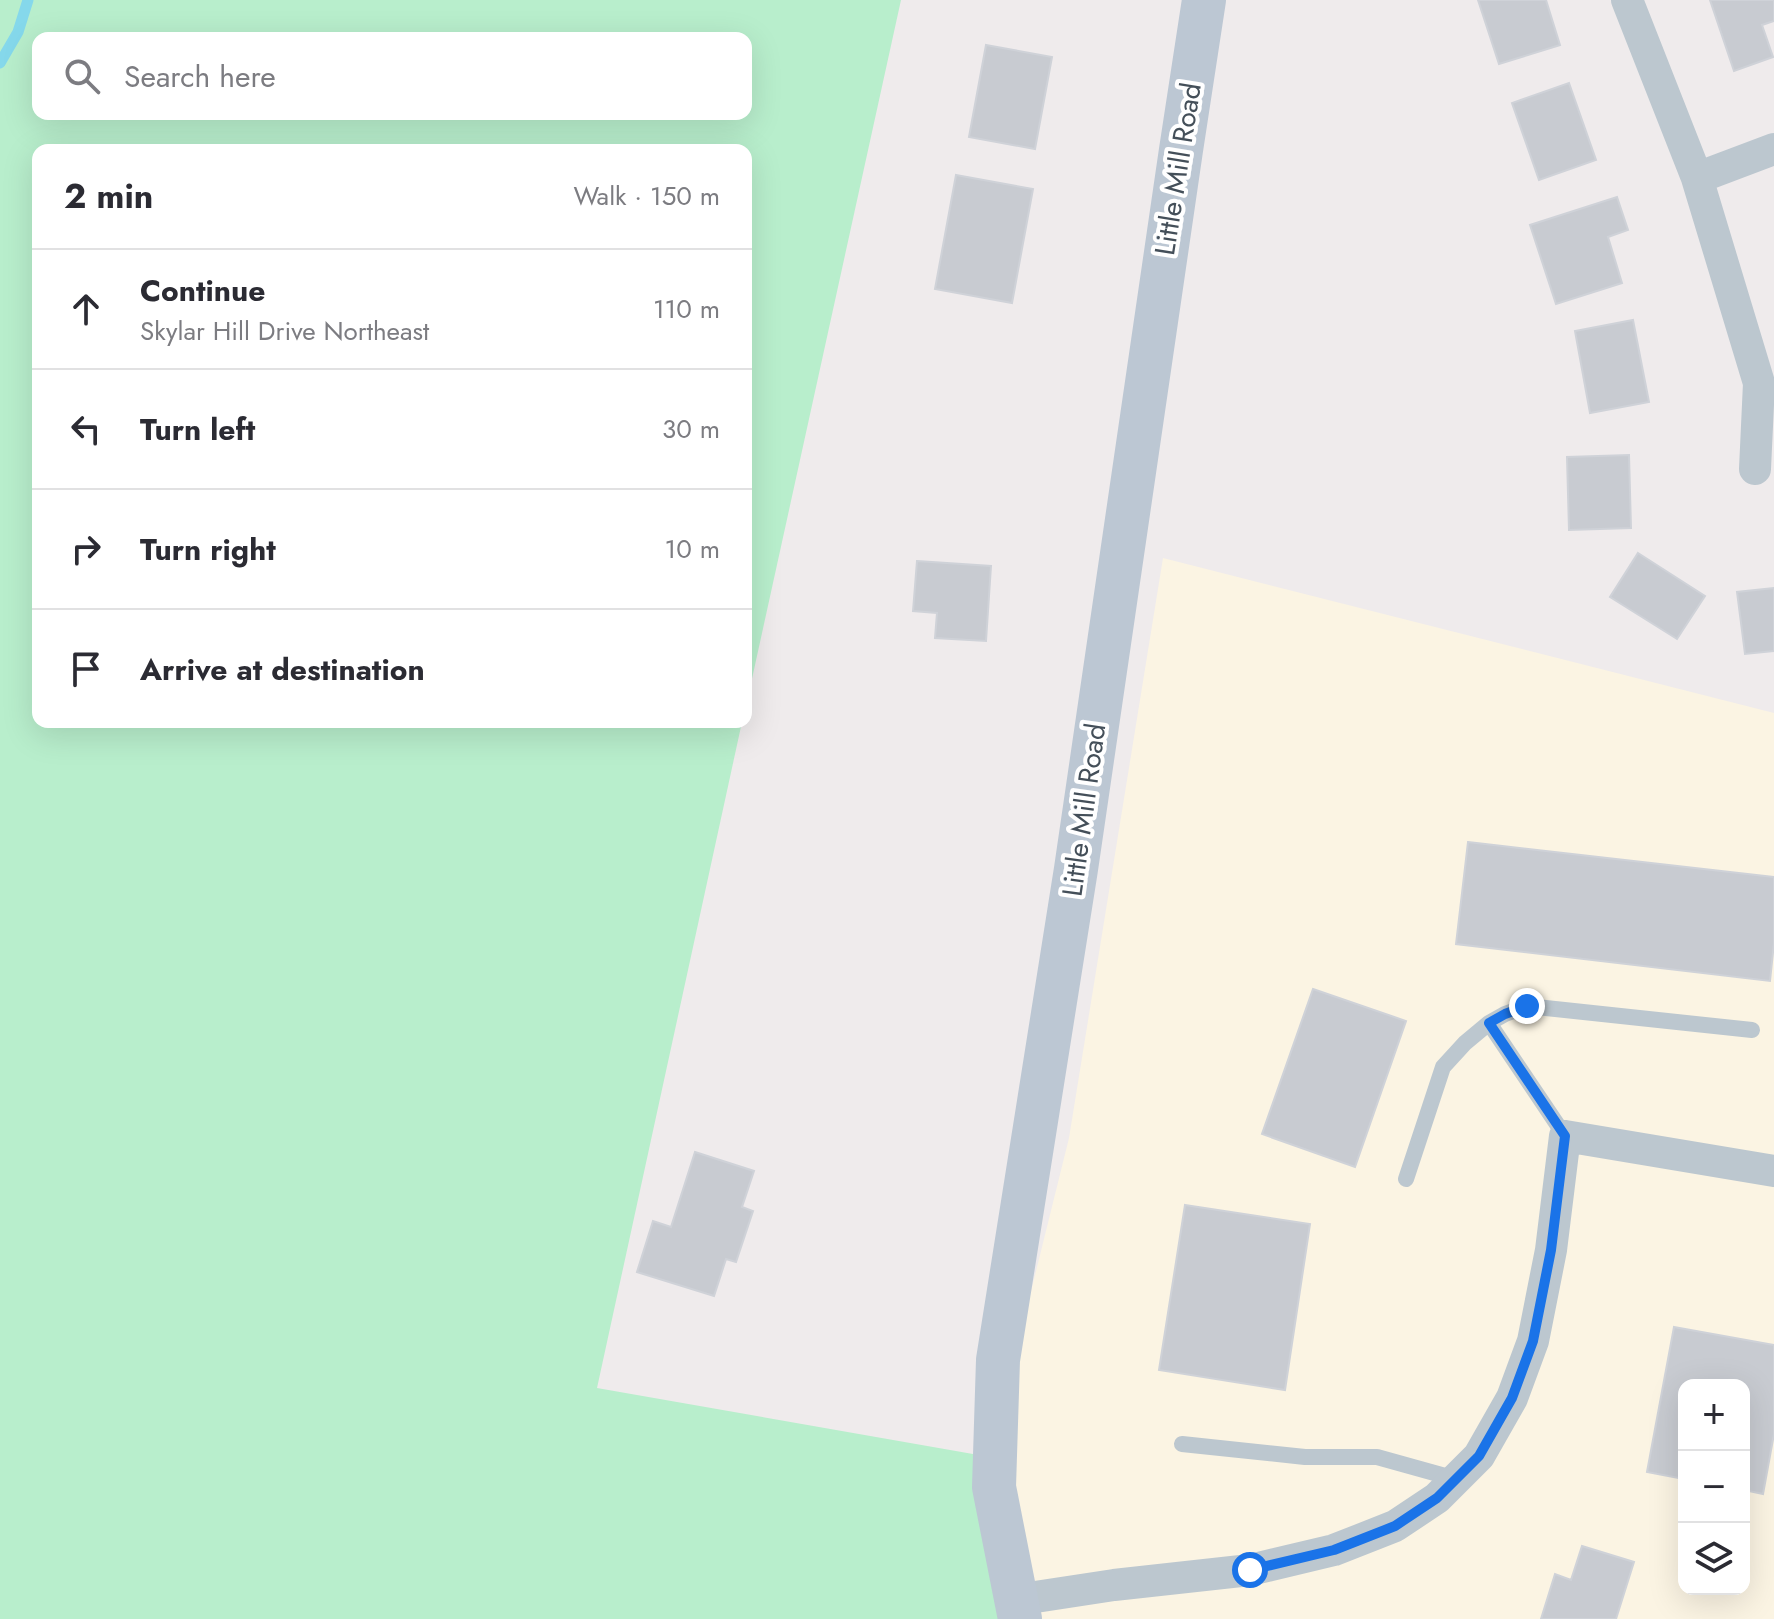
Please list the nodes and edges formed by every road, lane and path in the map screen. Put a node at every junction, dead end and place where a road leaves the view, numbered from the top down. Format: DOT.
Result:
graph roads {
  1 [pos="1204,0"];
  2 [pos="1627,0"];
  3 [pos="1774,149"];
  4 [pos="1697,178"];
  5 [pos="1755,469"];
  6 [pos="1489,1023"];
  7 [pos="1752,1030"];
  8 [pos="1565,1136"];
  9 [pos="1774,1171"];
  10 [pos="1406,1179"];
  11 [pos="1182,1444"];
  12 [pos="1456,1479"];
  13 [pos="1018,1609"];
  1 -- 13 [label="street, Little Mill Road"];
  2 -- 4 [label="street"];
  3 -- 4 [label="street"];
  4 -- 5 [label="street"];
  6 -- 7 [label="lane"];
  6 -- 8 [label="lane"];
  6 -- 10 [label="lane"];
  8 -- 9 [label="street"];
  8 -- 12 [label="street"];
  11 -- 12 [label="lane"];
  12 -- 13 [label="street"];
}
